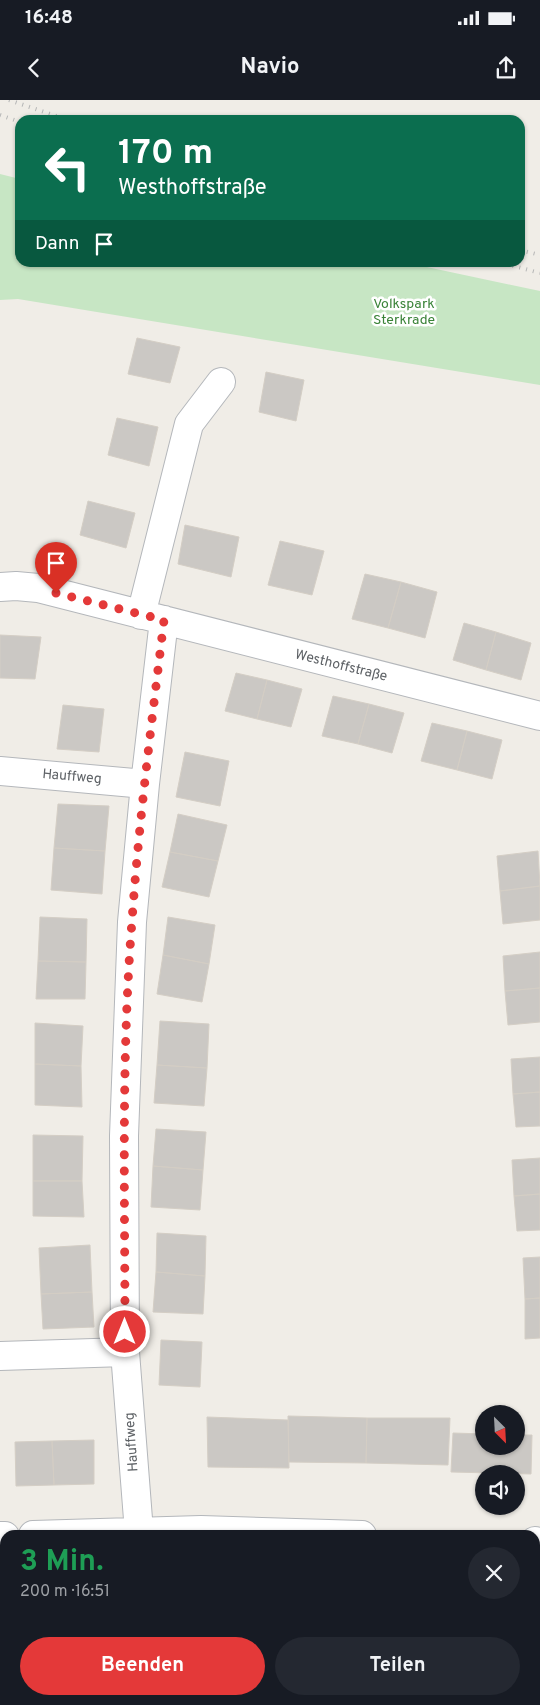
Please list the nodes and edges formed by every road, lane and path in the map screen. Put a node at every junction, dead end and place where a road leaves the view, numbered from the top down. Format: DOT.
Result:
graph roads {
  1 [pos="221,382"];
  2 [pos="0,586"];
  3 [pos="152,617"];
  4 [pos="540,716"];
  5 [pos="0,771"];
  6 [pos="145,784"];
  7 [pos="125,1352"];
  8 [pos="0,1356"];
  9 [pos="139,1530"];
  1 -- 3 [label="street"];
  2 -- 3 [label="street, Westhoffstraße"];
  3 -- 4 [label="street, Westhoffstraße"];
  3 -- 6 [label="street, Hauffweg"];
  5 -- 6 [label="street, Hauffweg"];
  6 -- 7 [label="street, Hauffweg"];
  7 -- 8 [label="street"];
  7 -- 9 [label="street, Hauffweg"];
}
